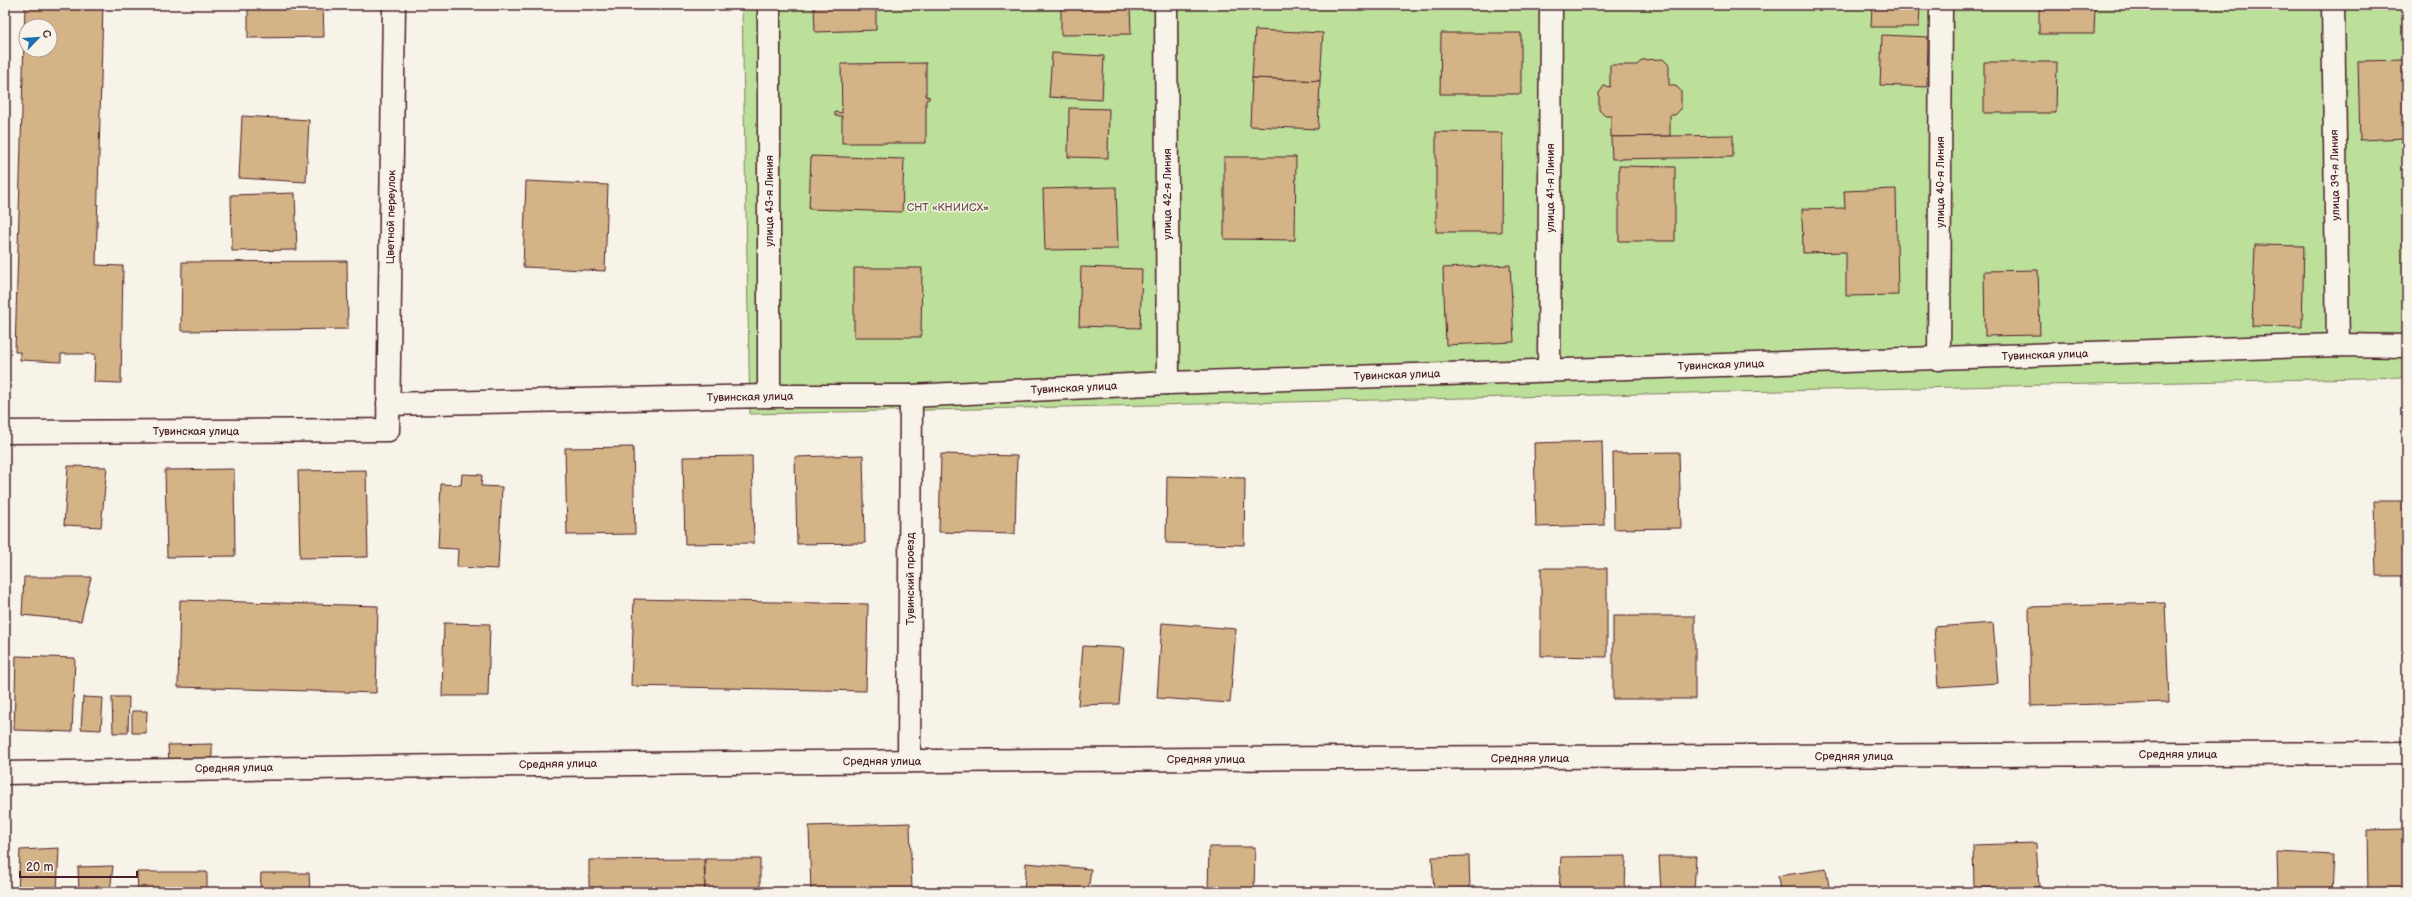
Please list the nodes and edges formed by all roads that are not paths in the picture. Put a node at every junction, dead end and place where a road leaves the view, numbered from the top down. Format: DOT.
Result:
graph roads {
  1 [pos="394,5"];
  2 [pos="769,5"];
  3 [pos="1166,5"];
  4 [pos="1551,5"];
  5 [pos="1941,5"];
  6 [pos="2333,5"];
  7 [pos="2338,345"];
  8 [pos="2407,346"];
  9 [pos="1939,359"];
  10 [pos="1549,370"];
  11 [pos="1168,383"];
  12 [pos="768,396"];
  13 [pos="911,396"];
  14 [pos="388,404"];
  15 [pos="388,430"];
  16 [pos="5,432"];
  17 [pos="2407,753"];
  18 [pos="909,761"];
  19 [pos="5,773"];
  1 -- 14 [label="street, Цветной переулок"];
  2 -- 12 [label="street, улица 43-я Линия"];
  3 -- 11 [label="street, улица 42-я Линия"];
  4 -- 10 [label="street, улица 41-я Линия"];
  5 -- 9 [label="street, улица 40-я Линия"];
  6 -- 7 [label="street, улица 39-я Линия"];
  7 -- 8 [label="street, Тувинская улица"];
  7 -- 9 [label="street, Тувинская улица"];
  9 -- 10 [label="street, Тувинская улица"];
  10 -- 11 [label="street, Тувинская улица"];
  11 -- 13 [label="street, Тувинская улица"];
  12 -- 13 [label="street, Тувинская улица"];
  12 -- 14 [label="street, Тувинская улица"];
  13 -- 18 [label="street, Тувинский проезд"];
  14 -- 15 [label="street, Цветной переулок"];
  15 -- 16 [label="street, Тувинская улица"];
  17 -- 18 [label="street, Средняя улица"];
  18 -- 19 [label="street, Средняя улица"];
}
